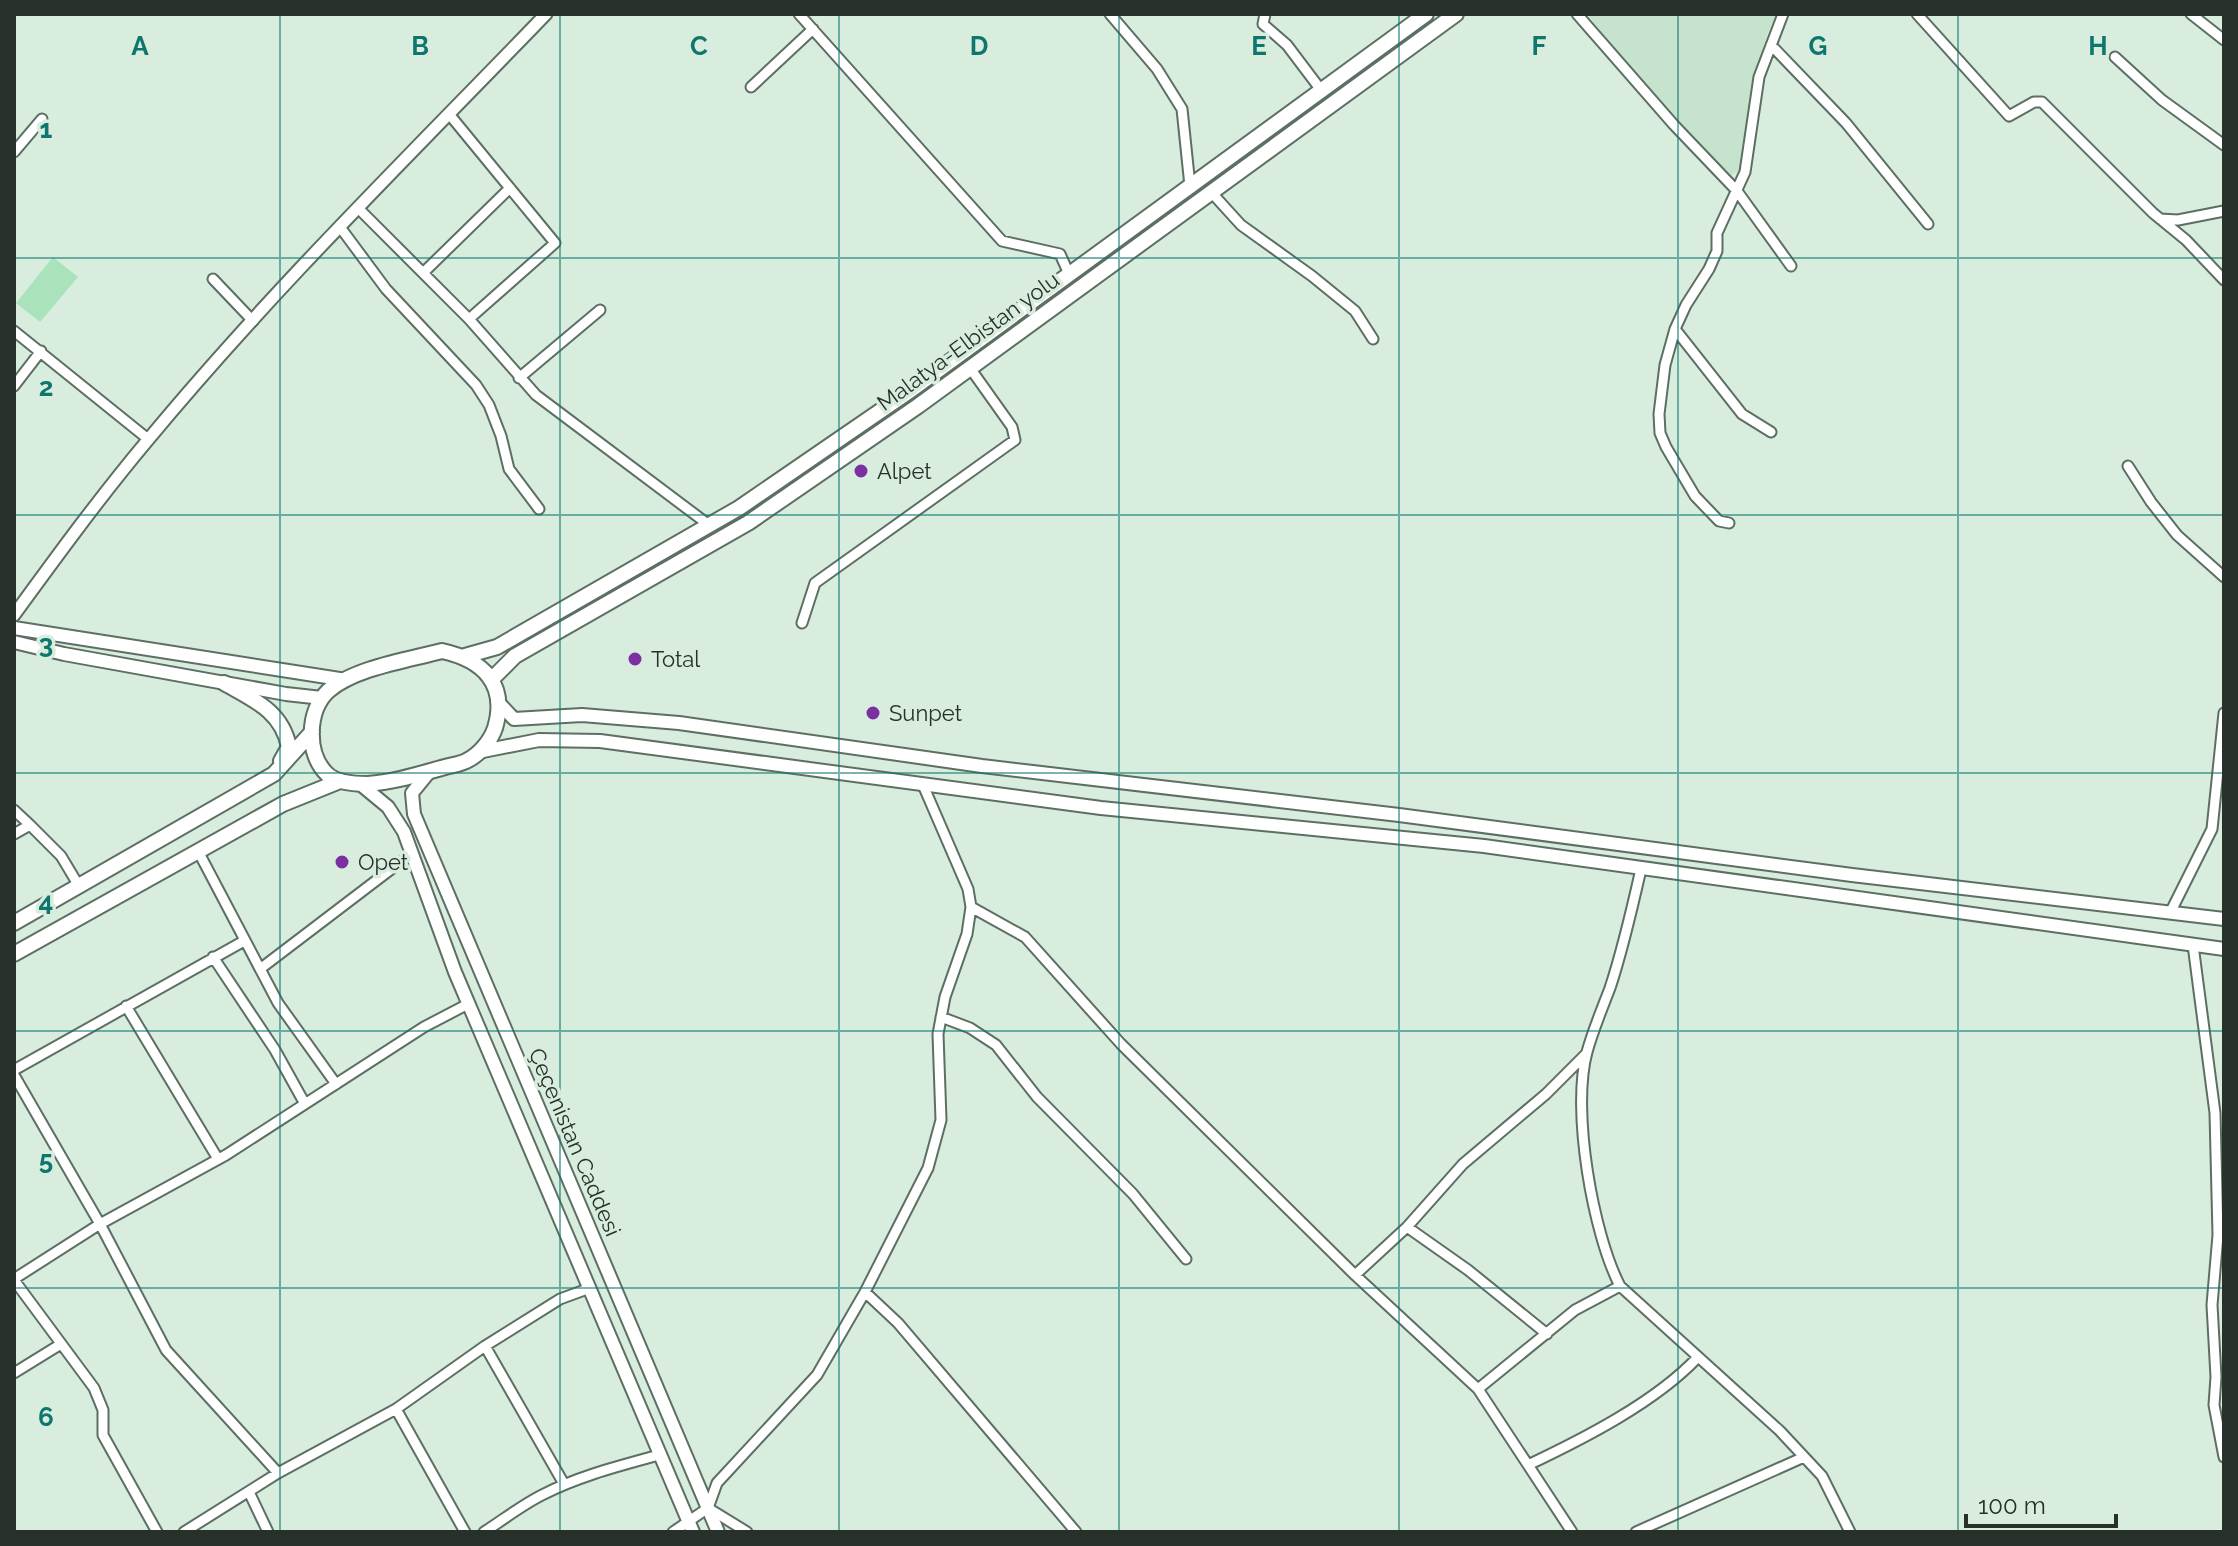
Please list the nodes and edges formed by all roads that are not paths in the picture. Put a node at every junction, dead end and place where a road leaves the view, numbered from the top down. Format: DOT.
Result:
graph roads {
  1 [pos="546,14"];
  2 [pos="799,14"];
  3 [pos="1110,14"];
  4 [pos="1265,14"];
  5 [pos="1426,14"];
  6 [pos="1456,14"];
  7 [pos="1577,14"];
  8 [pos="1783,14"];
  9 [pos="1917,14"];
  10 [pos="2191,14"];
  11 [pos="813,29"];
  12 [pos="2224,40"];
  13 [pos="1771,45"];
  14 [pos="2115,57"];
  15 [pos="751,87"];
  16 [pos="1321,90"];
  17 [pos="449,114"];
  18 [pos="42,119"];
  19 [pos="2224,145"];
  20 [pos="14,152"];
  21 [pos="1190,186"];
  22 [pos="510,188"];
  23 [pos="1737,191"];
  24 [pos="1211,192"];
  25 [pos="358,208"];
  26 [pos="2224,211"];
  27 [pos="2160,219"];
  28 [pos="1928,224"];
  29 [pos="340,227"];
  30 [pos="1791,266"];
  31 [pos="424,272"];
  32 [pos="1069,274"];
  33 [pos="213,279"];
  34 [pos="2224,280"];
  35 [pos="600,310"];
  36 [pos="469,319"];
  37 [pos="253,321"];
  38 [pos="1675,329"];
  39 [pos="14,331"];
  40 [pos="1373,339"];
  41 [pos="41,351"];
  42 [pos="970,368"];
  43 [pos="519,378"];
  44 [pos="14,386"];
  45 [pos="1771,432"];
  46 [pos="148,439"];
  47 [pos="2128,466"];
  48 [pos="539,509"];
  49 [pos="1729,523"];
  50 [pos="709,525"];
  51 [pos="2224,577"];
  52 [pos="14,615"];
  53 [pos="802,623"];
  54 [pos="14,628"];
  55 [pos="14,642"];
  56 [pos="465,656"];
  57 [pos="346,680"];
  58 [pos="491,680"];
  59 [pos="224,683"];
  60 [pos="322,698"];
  61 [pos="499,703"];
  62 [pos="2224,713"];
  63 [pos="312,732"];
  64 [pos="478,752"];
  65 [pos="430,771"];
  66 [pos="274,774"];
  67 [pos="340,781"];
  68 [pos="359,783"];
  69 [pos="923,785"];
  70 [pos="14,810"];
  71 [pos="30,825"];
  72 [pos="14,834"];
  73 [pos="198,851"];
  74 [pos="411,854"];
  75 [pos="1641,869"];
  76 [pos="79,886"];
  77 [pos="971,907"];
  78 [pos="2170,913"];
  79 [pos="2224,919"];
  80 [pos="14,923"];
  81 [pos="244,941"];
  82 [pos="2193,945"];
  83 [pos="2224,949"];
  84 [pos="14,954"];
  85 [pos="213,957"];
  86 [pos="260,969"];
  87 [pos="468,1004"];
  88 [pos="126,1006"];
  89 [pos="941,1017"];
  90 [pos="1586,1054"];
  91 [pos="14,1072"];
  92 [pos="336,1084"];
  93 [pos="17,1087"];
  94 [pos="305,1104"];
  95 [pos="218,1159"];
  96 [pos="100,1224"];
  97 [pos="1407,1227"];
  98 [pos="1186,1259"];
  99 [pos="1355,1275"];
  100 [pos="14,1280"];
  101 [pos="1620,1286"];
  102 [pos="590,1288"];
  103 [pos="865,1292"];
  104 [pos="1547,1334"];
  105 [pos="61,1344"];
  106 [pos="485,1346"];
  107 [pos="1698,1357"];
  108 [pos="14,1373"];
  109 [pos="1478,1389"];
  110 [pos="396,1409"];
  111 [pos="659,1455"];
  112 [pos="1804,1457"];
  113 [pos="2224,1457"];
  114 [pos="1528,1465"];
  115 [pos="278,1473"];
  116 [pos="564,1484"];
  117 [pos="249,1492"];
  118 [pos="708,1508"];
  119 [pos="691,1527"];
  120 [pos="157,1532"];
  121 [pos="184,1532"];
  122 [pos="268,1532"];
  123 [pos="465,1532"];
  124 [pos="484,1532"];
  125 [pos="673,1532"];
  126 [pos="718,1532"];
  127 [pos="747,1532"];
  128 [pos="1076,1532"];
  129 [pos="1572,1532"];
  130 [pos="1636,1532"];
  131 [pos="1850,1532"];
  1 -- 17 [label="street"];
  2 -- 11 [label="street"];
  3 -- 21 [label="street"];
  4 -- 16 [label="street"];
  5 -- 16 [label="main road, Malatya-Elbistan yolu"];
  6 -- 24 [label="main road, Malatya-Elbistan yolu"];
  7 -- 23 [label="street"];
  8 -- 13 [label="street"];
  9 -- 27 [label="street"];
  10 -- 12 [label="street"];
  11 -- 15 [label="street"];
  11 -- 32 [label="street"];
  13 -- 23 [label="street"];
  13 -- 28 [label="street"];
  14 -- 19 [label="street"];
  16 -- 21 [label="main road, Malatya-Elbistan yolu"];
  17 -- 22 [label="street"];
  17 -- 25 [label="street"];
  18 -- 20 [label="street"];
  21 -- 32 [label="main road, Malatya-Elbistan yolu"];
  22 -- 31 [label="street"];
  22 -- 36 [label="street"];
  23 -- 30 [label="street"];
  23 -- 38 [label="street"];
  24 -- 40 [label="street"];
  24 -- 42 [label="main road, Malatya-Elbistan yolu"];
  25 -- 29 [label="street"];
  25 -- 31 [label="street"];
  26 -- 27 [label="street"];
  27 -- 34 [label="street"];
  29 -- 37 [label="street"];
  29 -- 48 [label="street"];
  31 -- 36 [label="street"];
  32 -- 50 [label="main road, Malatya-Elbistan yolu"];
  33 -- 37 [label="street"];
  35 -- 43 [label="street"];
  36 -- 43 [label="street"];
  37 -- 46 [label="street"];
  38 -- 45 [label="street"];
  38 -- 49 [label="street"];
  39 -- 41 [label="street"];
  41 -- 44 [label="street"];
  41 -- 46 [label="street"];
  42 -- 53 [label="street"];
  42 -- 58 [label="main road, Malatya-Elbistan yolu"];
  43 -- 50 [label="street"];
  46 -- 52 [label="street"];
  47 -- 51 [label="street"];
  50 -- 56 [label="main road, Malatya-Elbistan yolu"];
  54 -- 57 [label="main road"];
  55 -- 59 [label="main road"];
  56 -- 57 [label="main road"];
  56 -- 58 [label="main road"];
  57 -- 60 [label="main road"];
  58 -- 61 [label="main road"];
  59 -- 60 [label="main road"];
  59 -- 66 [label="main road"];
  60 -- 63 [label="main road"];
  61 -- 64 [label="main road"];
  61 -- 78 [label="main road"];
  62 -- 78 [label="street"];
  63 -- 66 [label="main road"];
  63 -- 67 [label="main road"];
  64 -- 65 [label="main road"];
  64 -- 69 [label="main road"];
  65 -- 68 [label="main road"];
  65 -- 118 [label="main road, Çeçenistan Caddesi"];
  66 -- 76 [label="main road"];
  67 -- 68 [label="main road"];
  67 -- 73 [label="main road"];
  68 -- 74 [label="main road, Çeçenistan Caddesi"];
  69 -- 75 [label="main road"];
  69 -- 77 [label="street"];
  70 -- 71 [label="street"];
  71 -- 72 [label="street"];
  71 -- 76 [label="street"];
  73 -- 81 [label="street"];
  73 -- 84 [label="main road"];
  74 -- 86 [label="street"];
  74 -- 87 [label="main road, Çeçenistan Caddesi"];
  75 -- 82 [label="main road"];
  75 -- 90 [label="street"];
  76 -- 80 [label="main road"];
  77 -- 89 [label="street"];
  77 -- 99 [label="street"];
  78 -- 79 [label="main road"];
  81 -- 85 [label="street"];
  81 -- 86 [label="street"];
  82 -- 83 [label="main road"];
  82 -- 113 [label="street"];
  85 -- 88 [label="street"];
  85 -- 94 [label="street"];
  86 -- 92 [label="street"];
  87 -- 92 [label="street"];
  87 -- 102 [label="main road, Çeçenistan Caddesi"];
  88 -- 91 [label="street"];
  88 -- 95 [label="street"];
  89 -- 98 [label="street"];
  89 -- 103 [label="street"];
  90 -- 97 [label="street"];
  90 -- 101 [label="street"];
  91 -- 93 [label="street"];
  92 -- 94 [label="street"];
  93 -- 96 [label="street"];
  94 -- 95 [label="street"];
  95 -- 96 [label="street"];
  96 -- 100 [label="street"];
  96 -- 115 [label="street"];
  97 -- 99 [label="street"];
  97 -- 104 [label="street"];
  99 -- 109 [label="street"];
  100 -- 105 [label="street"];
  101 -- 104 [label="street"];
  101 -- 107 [label="street"];
  102 -- 106 [label="street"];
  102 -- 111 [label="main road, Çeçenistan Caddesi"];
  103 -- 118 [label="street"];
  103 -- 128 [label="street"];
  104 -- 109 [label="street"];
  105 -- 108 [label="street"];
  105 -- 120 [label="street"];
  106 -- 110 [label="street"];
  106 -- 116 [label="street"];
  107 -- 112 [label="street"];
  107 -- 114 [label="street"];
  109 -- 114 [label="street"];
  110 -- 115 [label="street"];
  110 -- 123 [label="street"];
  111 -- 116 [label="street"];
  111 -- 119 [label="main road, Çeçenistan Caddesi"];
  112 -- 130 [label="street"];
  112 -- 131 [label="street"];
  114 -- 129 [label="street"];
  115 -- 117 [label="street"];
  116 -- 124 [label="street"];
  117 -- 121 [label="street"];
  117 -- 122 [label="street"];
  118 -- 119 [label="street"];
  118 -- 126 [label="main road, Çeçenistan Caddesi"];
  118 -- 127 [label="street"];
  119 -- 125 [label="street"];
}
